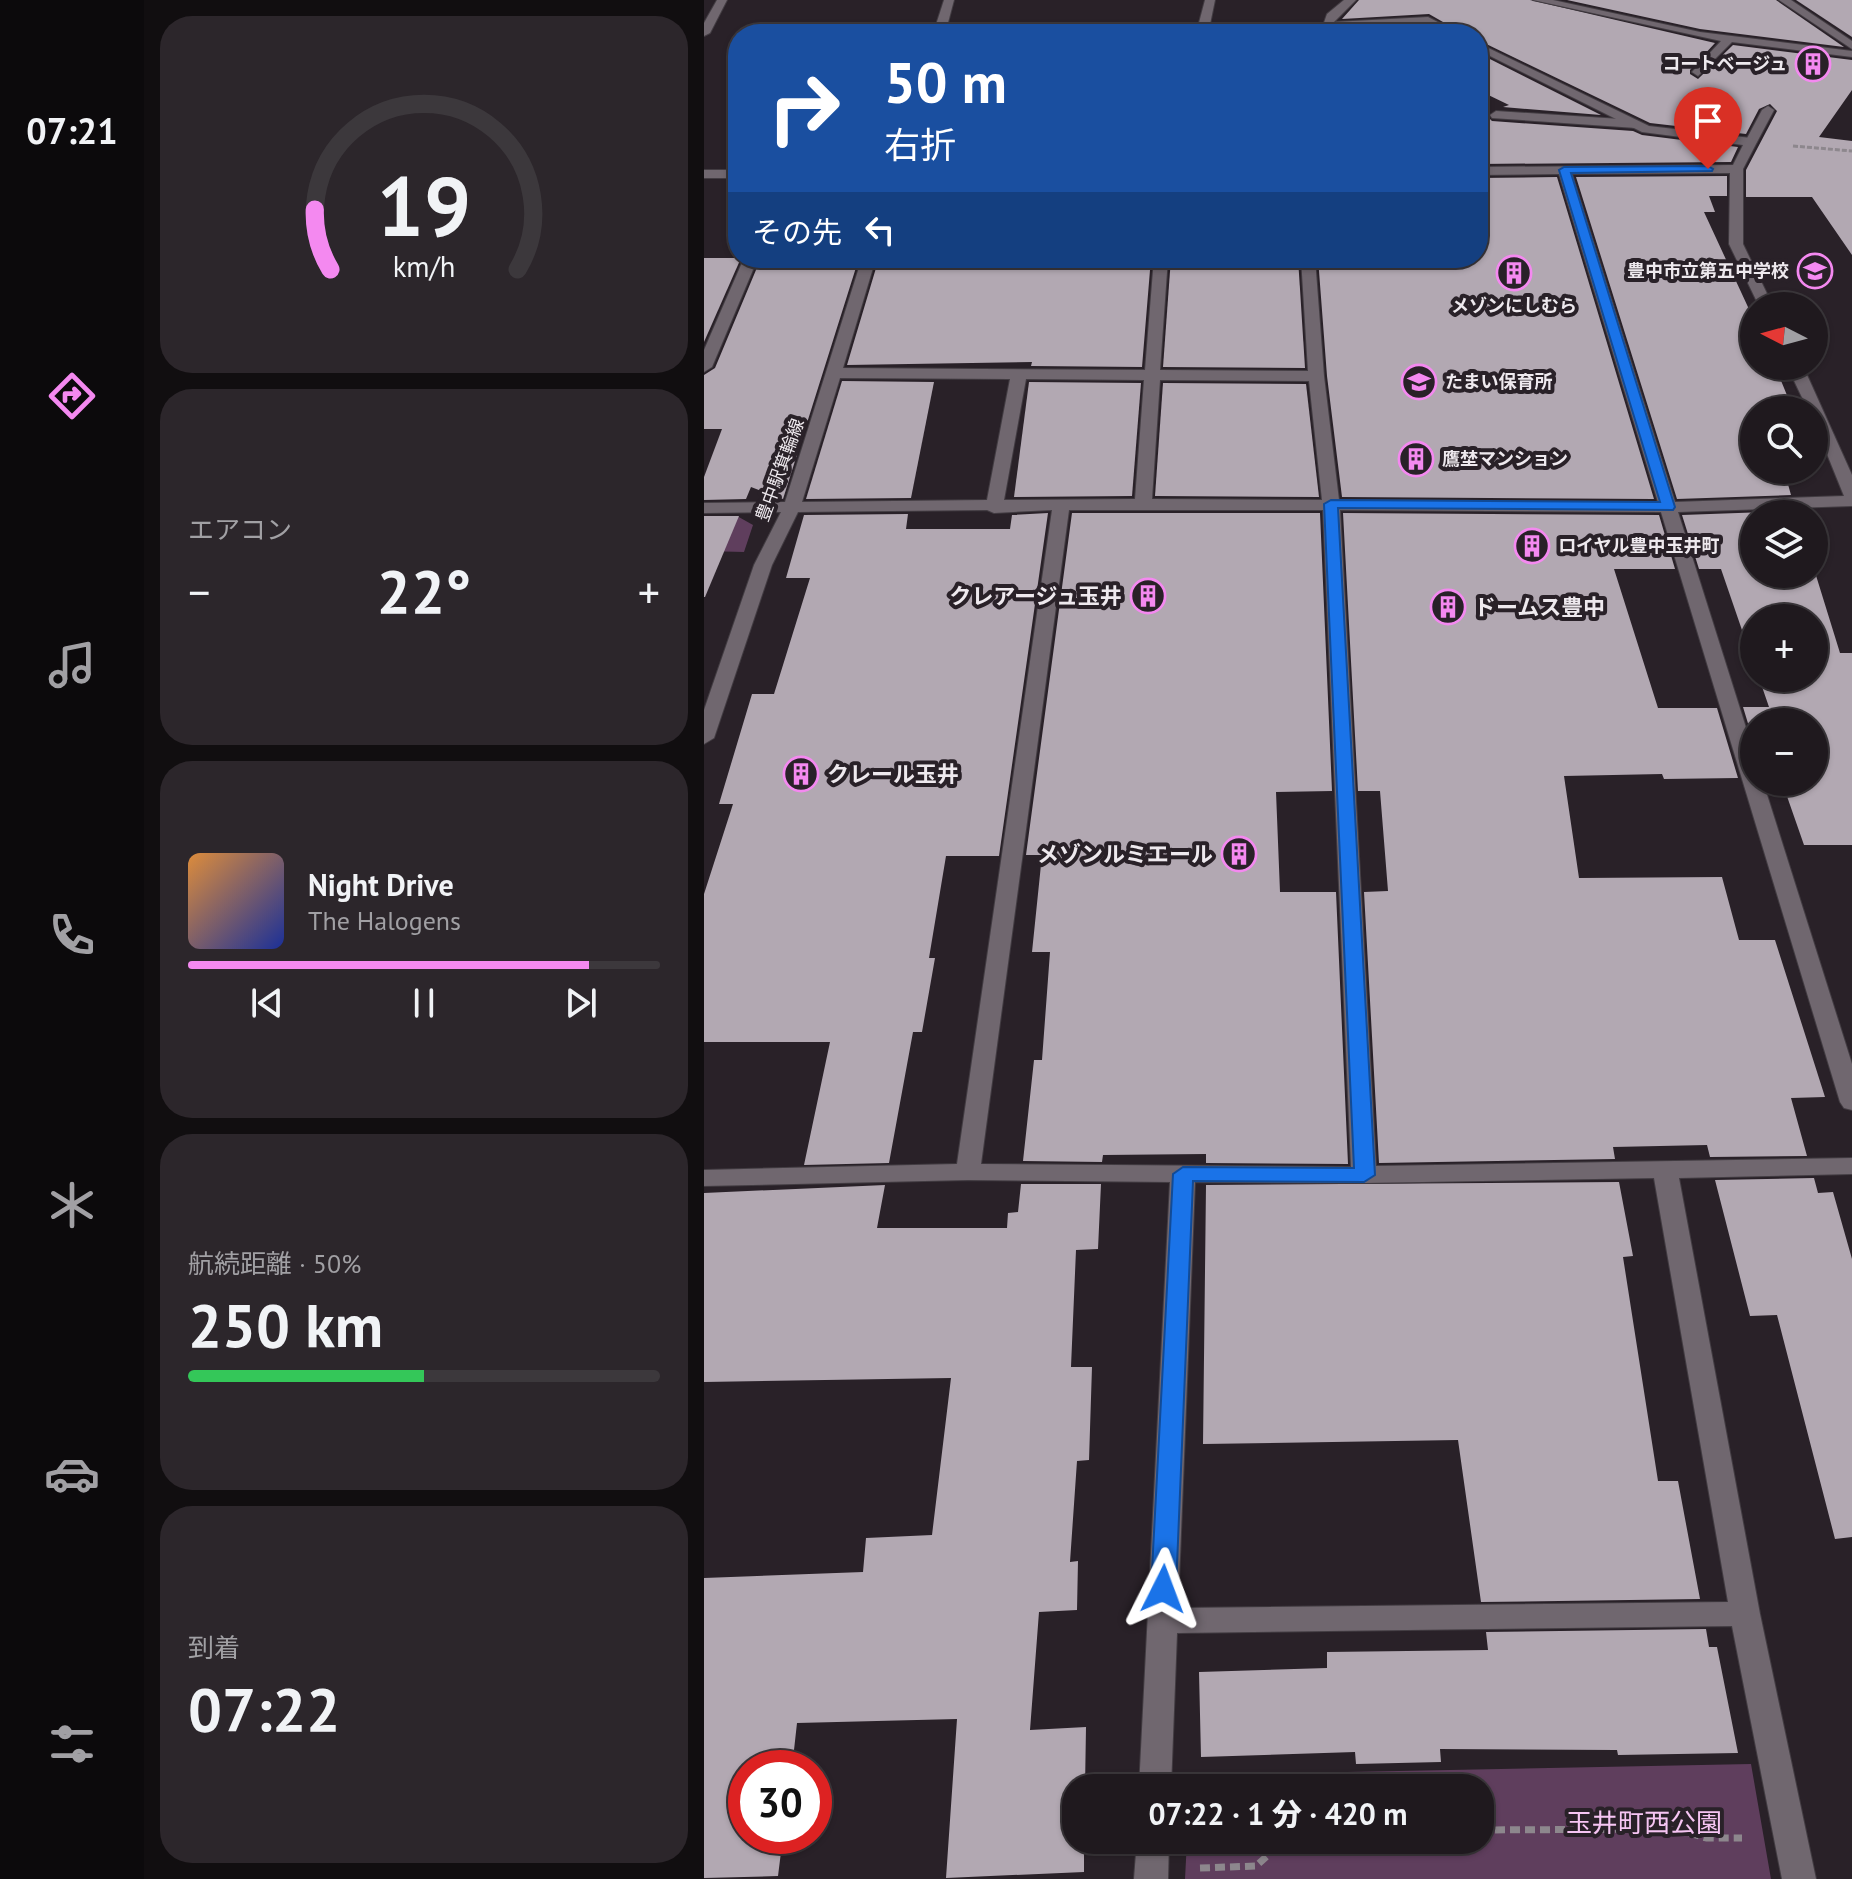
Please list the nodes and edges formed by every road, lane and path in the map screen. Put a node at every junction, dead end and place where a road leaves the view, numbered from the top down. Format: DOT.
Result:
graph roads {
  1 [pos="722,0"];
  2 [pos="949,0"];
  3 [pos="1210,0"];
  4 [pos="1351,0"];
  5 [pos="1538,0"];
  6 [pos="1602,0"];
  7 [pos="1784,0"];
  8 [pos="1589,10"];
  9 [pos="942,24"];
  10 [pos="1204,24"];
  11 [pos="1328,24"];
  12 [pos="1387,24"];
  13 [pos="1436,24"];
  14 [pos="704,33"];
  15 [pos="1729,39"];
  16 [pos="1852,50"];
  17 [pos="1488,51"];
  18 [pos="1698,72"];
  19 [pos="1768,110"];
  20 [pos="1496,115"];
  21 [pos="1636,124"];
  22 [pos="1751,142"];
  23 [pos="1852,151"];
  24 [pos="1737,169"];
  25 [pos="1564,170"];
  26 [pos="1488,171"];
  27 [pos="704,174"];
  28 [pos="728,174"];
  29 [pos="747,268"];
  30 [pos="866,268"];
  31 [pos="1160,268"];
  32 [pos="1309,268"];
  33 [pos="1759,292"];
  34 [pos="704,367"];
  35 [pos="834,373"];
  36 [pos="1019,374"];
  37 [pos="1152,375"];
  38 [pos="1316,376"];
  39 [pos="1802,380"];
  40 [pos="1852,498"];
  41 [pos="1143,504"];
  42 [pos="1331,504"];
  43 [pos="1061,505"];
  44 [pos="1668,507"];
  45 [pos="704,508"];
  46 [pos="792,508"];
  47 [pos="994,508"];
  48 [pos="704,738"];
  49 [pos="1852,1102"];
  50 [pos="1852,1166"];
  51 [pos="1665,1169"];
  52 [pos="968,1172"];
  53 [pos="1183,1174"];
  54 [pos="1364,1175"];
  55 [pos="704,1178"];
  56 [pos="1745,1614"];
  57 [pos="1162,1621"];
  58 [pos="1156,1774"];
  59 [pos="1494,1830"];
  60 [pos="1790,1838"];
  61 [pos="1269,1854"];
  62 [pos="1152,1863"];
  63 [pos="1799,1879"];
  1 -- 14 [label="street"];
  2 -- 9 [label="street"];
  3 -- 10 [label="street"];
  4 -- 11 [label="street"];
  5 -- 8 [label="street"];
  6 -- 8 [label="street"];
  7 -- 16 [label="street"];
  8 -- 15 [label="street"];
  12 -- 13 [label="street"];
  15 -- 16 [label="street"];
  15 -- 18 [label="street"];
  17 -- 21 [label="street"];
  19 -- 22 [label="street"];
  20 -- 21 [label="street"];
  21 -- 22 [label="street"];
  22 -- 23 [label="path"];
  22 -- 24 [label="street"];
  24 -- 25 [label="street"];
  24 -- 33 [label="street"];
  25 -- 26 [label="street"];
  25 -- 44 [label="street"];
  27 -- 28 [label="street"];
  29 -- 34 [label="street"];
  30 -- 35 [label="street, 豊中駅箕輪線"];
  31 -- 37 [label="street"];
  32 -- 38 [label="street"];
  35 -- 36 [label="street"];
  35 -- 46 [label="street, 豊中駅箕輪線"];
  36 -- 37 [label="street"];
  36 -- 47 [label="street"];
  37 -- 38 [label="street"];
  37 -- 41 [label="street"];
  38 -- 42 [label="street"];
  39 -- 40 [label="street"];
  40 -- 44 [label="street"];
  41 -- 42 [label="street"];
  41 -- 43 [label="street"];
  42 -- 44 [label="street"];
  42 -- 54 [label="street"];
  43 -- 47 [label="street"];
  43 -- 52 [label="street"];
  44 -- 49 [label="street"];
  45 -- 46 [label="street"];
  46 -- 47 [label="street"];
  46 -- 48 [label="street, 豊中駅箕輪線"];
  50 -- 51 [label="street"];
  51 -- 54 [label="street"];
  51 -- 56 [label="street"];
  52 -- 53 [label="street"];
  52 -- 55 [label="street"];
  53 -- 54 [label="street"];
  53 -- 57 [label="street"];
  56 -- 57 [label="street"];
  56 -- 60 [label="street"];
  57 -- 58 [label="street"];
  59 -- 60 [label="path"];
  60 -- 63 [label="street"];
  61 -- 62 [label="path"];
}
